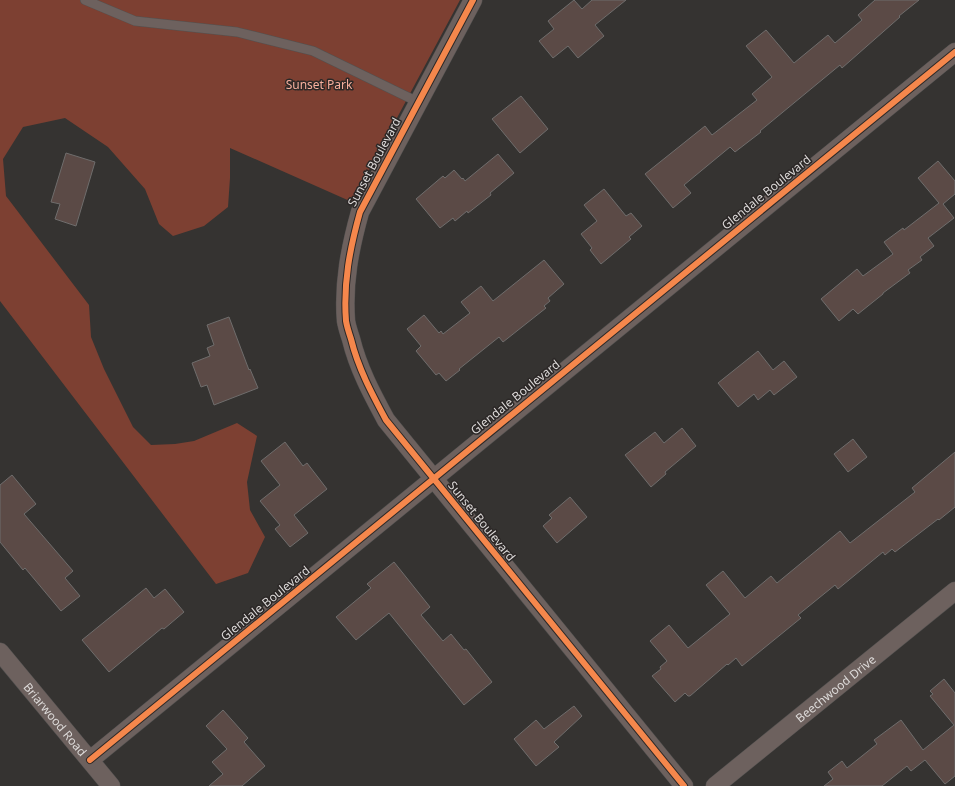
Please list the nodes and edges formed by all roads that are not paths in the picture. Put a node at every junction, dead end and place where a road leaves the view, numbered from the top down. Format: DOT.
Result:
graph roads {
  1 [pos="85,0"];
  2 [pos="473,0"];
  3 [pos="955,52"];
  4 [pos="418,102"];
  5 [pos="434,478"];
  6 [pos="955,591"];
  7 [pos="0,652"];
  8 [pos="90,760"];
  9 [pos="112,786"];
  10 [pos="684,786"];
  11 [pos="715,786"];
  1 -- 4 [label="lane"];
  2 -- 4 [label="street, Sunset Boulevard"];
  3 -- 5 [label="street, Glendale Boulevard"];
  4 -- 5 [label="street, Sunset Boulevard"];
  5 -- 8 [label="street, Glendale Boulevard"];
  5 -- 10 [label="street, Sunset Boulevard"];
  6 -- 11 [label="street, Beechwood Drive"];
  7 -- 8 [label="street, Briarwood Road"];
  8 -- 9 [label="street, Briarwood Road"];
}
